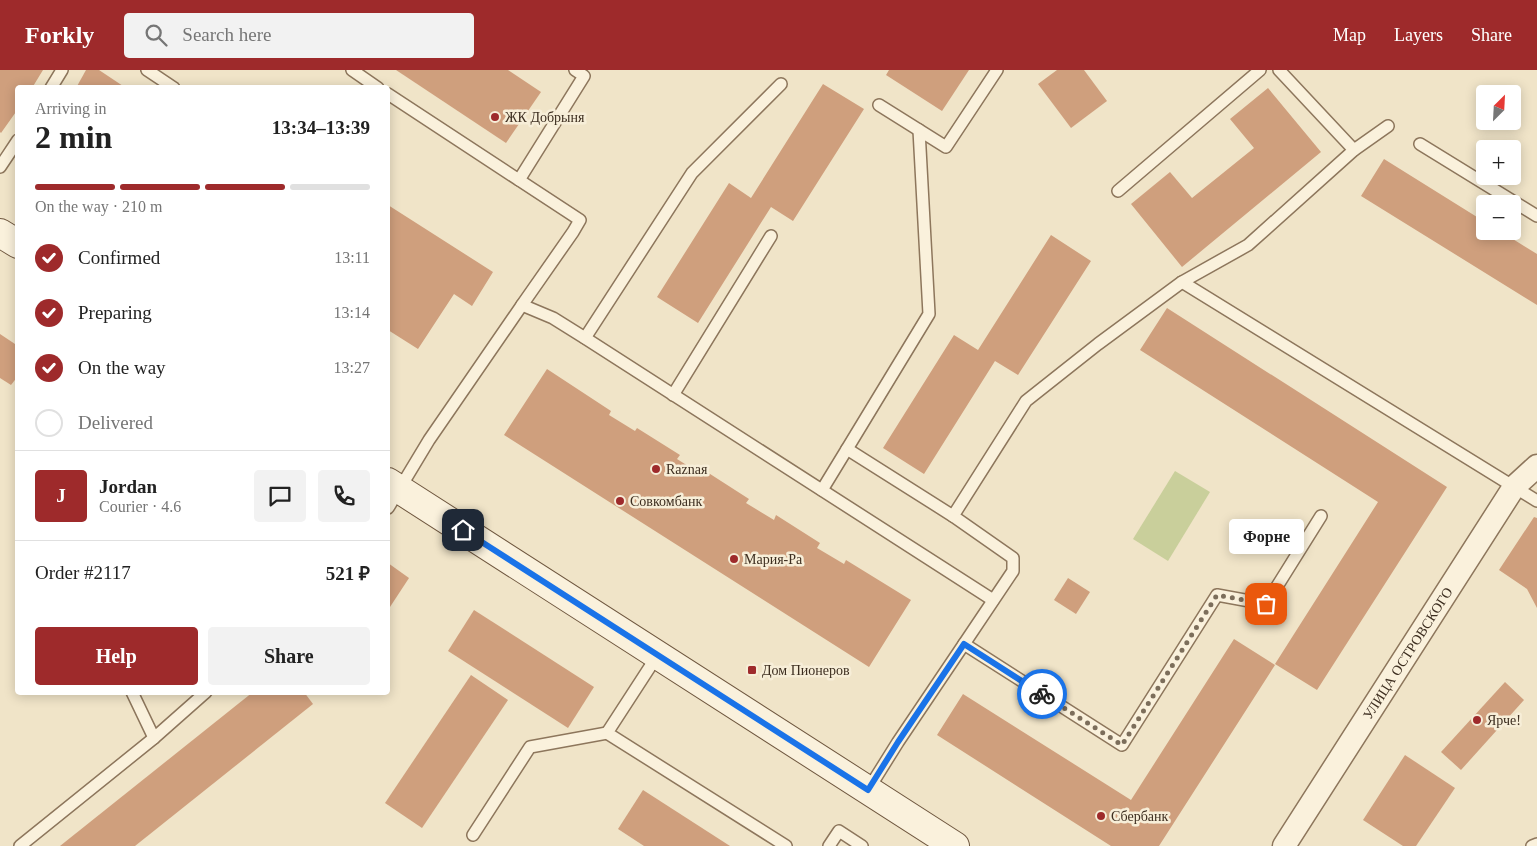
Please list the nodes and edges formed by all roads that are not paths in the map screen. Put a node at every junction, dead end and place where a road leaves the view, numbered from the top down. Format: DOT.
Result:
graph roads {
  1 [pos="62,70"];
  2 [pos="147,70"];
  3 [pos="352,70"];
  4 [pos="575,70"];
  5 [pos="997,70"];
  6 [pos="1260,70"];
  7 [pos="1279,70"];
  8 [pos="781,84"];
  9 [pos="53,85"];
  10 [pos="170,85"];
  11 [pos="374,85"];
  12 [pos="390,95"];
  13 [pos="879,105"];
  14 [pos="1388,126"];
  15 [pos="918,130"];
  16 [pos="15,144"];
  17 [pos="1420,144"];
  18 [pos="1354,150"];
  19 [pos="0,167"];
  20 [pos="519,180"];
  21 [pos="1118,191"];
  22 [pos="1537,216"];
  23 [pos="0,233"];
  24 [pos="771,236"];
  25 [pos="15,242"];
  26 [pos="1182,282"];
  27 [pos="522,305"];
  28 [pos="586,338"];
  29 [pos="673,395"];
  30 [pos="847,449"];
  31 [pos="1537,466"];
  32 [pos="1514,488"];
  33 [pos="822,490"];
  34 [pos="391,493"];
  35 [pos="1537,501"];
  36 [pos="952,516"];
  37 [pos="1321,516"];
  38 [pos="993,600"];
  39 [pos="964,644"];
  40 [pos="657,656"];
  41 [pos="133,695"];
  42 [pos="203,695"];
  43 [pos="607,733"];
  44 [pos="154,738"];
  45 [pos="868,790"];
  46 [pos="473,835"];
  47 [pos="1537,844"];
  48 [pos="20,846"];
  49 [pos="786,846"];
  50 [pos="829,846"];
  51 [pos="862,846"];
  52 [pos="955,846"];
  53 [pos="1284,846"];
  54 [pos="1532,846"];
  1 -- 9 [label="lane"];
  2 -- 10 [label="lane"];
  3 -- 11 [label="lane"];
  4 -- 20 [label="lane"];
  5 -- 15 [label="lane"];
  6 -- 21 [label="lane"];
  7 -- 18 [label="lane"];
  8 -- 28 [label="lane"];
  12 -- 20 [label="lane"];
  13 -- 15 [label="lane"];
  14 -- 18 [label="lane"];
  15 -- 30 [label="lane"];
  16 -- 19 [label="lane"];
  17 -- 22 [label="lane"];
  18 -- 26 [label="lane"];
  20 -- 27 [label="lane"];
  23 -- 25 [label="main road"];
  24 -- 29 [label="lane"];
  26 -- 32 [label="lane"];
  26 -- 36 [label="lane"];
  27 -- 28 [label="lane"];
  27 -- 34 [label="lane"];
  28 -- 29 [label="lane"];
  29 -- 33 [label="lane"];
  30 -- 33 [label="lane"];
  30 -- 36 [label="lane"];
  31 -- 32 [label="street, УЛИЦА ОСТРОВСКОГО"];
  32 -- 35 [label="lane"];
  32 -- 53 [label="street, УЛИЦА ОСТРОВСКОГО"];
  33 -- 38 [label="lane"];
  34 -- 40 [label="main road"];
  36 -- 38 [label="lane"];
  37 -- 39 [label="lane"];
  38 -- 39 [label="lane"];
  39 -- 45 [label="lane"];
  40 -- 43 [label="lane"];
  40 -- 45 [label="main road"];
  41 -- 44 [label="lane"];
  42 -- 44 [label="lane"];
  43 -- 46 [label="lane"];
  43 -- 49 [label="lane"];
  44 -- 48 [label="lane"];
  45 -- 52 [label="main road"];
  47 -- 54 [label="lane"];
  50 -- 51 [label="lane"];
}
